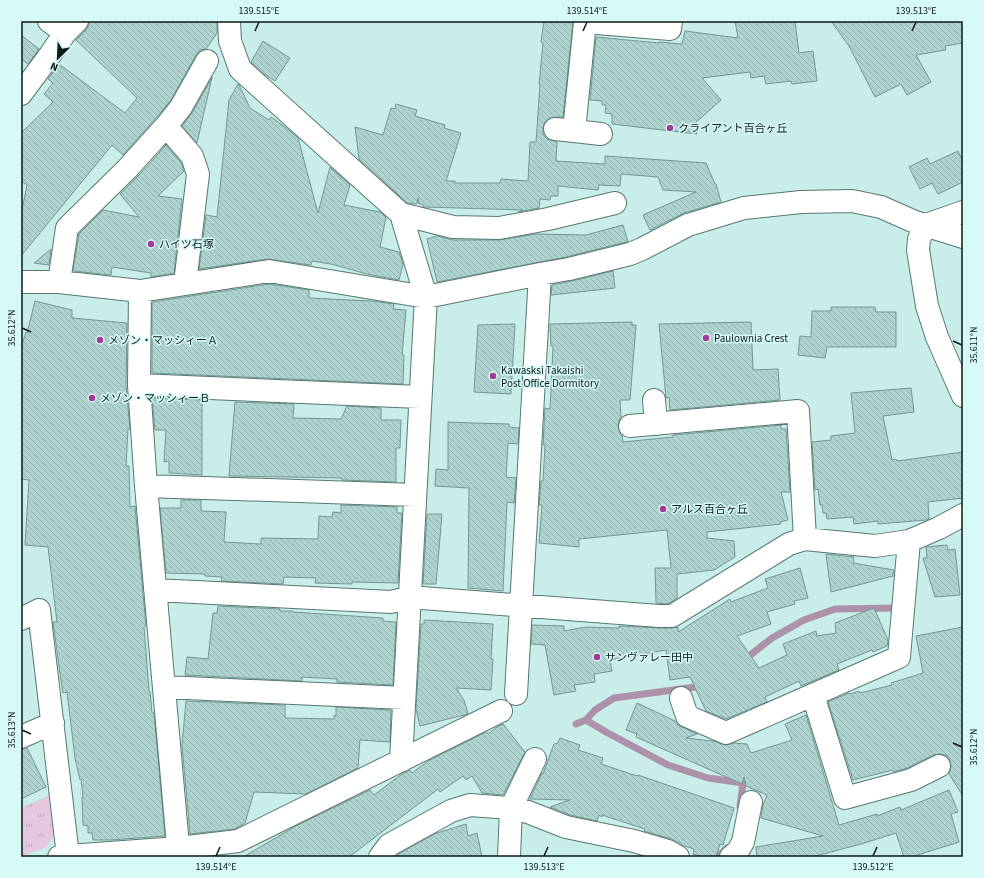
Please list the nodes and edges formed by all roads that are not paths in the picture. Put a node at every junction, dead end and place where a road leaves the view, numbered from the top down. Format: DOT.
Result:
graph roads {
  1 [pos="229,21"];
  2 [pos="671,21"];
  3 [pos="64,25"];
  4 [pos="207,61"];
  5 [pos="21,94"];
  6 [pos="166,126"];
  7 [pos="601,134"];
  8 [pos="615,203"];
  9 [pos="963,212"];
  10 [pos="400,214"];
  11 [pos="926,225"];
  12 [pos="963,236"];
  13 [pos="540,274"];
  14 [pos="21,282"];
  15 [pos="59,282"];
  16 [pos="185,284"];
  17 [pos="140,292"];
  18 [pos="426,297"];
  19 [pos="139,385"];
  20 [pos="963,396"];
  21 [pos="420,397"];
  22 [pos="654,400"];
  23 [pos="656,424"];
  24 [pos="630,426"];
  25 [pos="146,486"];
  26 [pos="415,495"];
  27 [pos="963,515"];
  28 [pos="805,539"];
  29 [pos="909,541"];
  30 [pos="155,590"];
  31 [pos="409,597"];
  32 [pos="521,606"];
  33 [pos="21,618"];
  34 [pos="164,687"];
  35 [pos="516,694"];
  36 [pos="813,695"];
  37 [pos="404,698"];
  38 [pos="681,698"];
  39 [pos="501,712"];
  40 [pos="53,723"];
  41 [pos="21,738"];
  42 [pos="536,759"];
  43 [pos="401,761"];
  44 [pos="939,766"];
  45 [pos="751,802"];
  46 [pos="511,808"];
  47 [pos="179,852"];
  48 [pos="64,857"];
  49 [pos="380,857"];
  50 [pos="509,857"];
  51 [pos="678,857"];
  52 [pos="731,857"];
  1 -- 10 [label="street"];
  2 -- 7 [label="street"];
  3 -- 5 [label="street"];
  4 -- 6 [label="street"];
  6 -- 15 [label="street"];
  6 -- 16 [label="street"];
  8 -- 10 [label="street"];
  9 -- 11 [label="street"];
  10 -- 18 [label="street"];
  11 -- 12 [label="street"];
  11 -- 13 [label="street"];
  11 -- 20 [label="street"];
  13 -- 18 [label="street"];
  13 -- 32 [label="street"];
  14 -- 15 [label="street"];
  15 -- 17 [label="street"];
  16 -- 17 [label="street"];
  16 -- 18 [label="street"];
  17 -- 19 [label="street"];
  18 -- 21 [label="street"];
  19 -- 21 [label="street"];
  19 -- 25 [label="street"];
  21 -- 26 [label="street"];
  22 -- 23 [label="street"];
  23 -- 24 [label="street"];
  23 -- 28 [label="street"];
  25 -- 26 [label="street"];
  25 -- 30 [label="street"];
  26 -- 31 [label="street"];
  27 -- 29 [label="street"];
  28 -- 29 [label="street"];
  28 -- 32 [label="street"];
  29 -- 36 [label="street"];
  30 -- 31 [label="street"];
  30 -- 34 [label="street"];
  31 -- 32 [label="street"];
  31 -- 37 [label="street"];
  32 -- 35 [label="street"];
  33 -- 40 [label="street"];
  34 -- 37 [label="street"];
  34 -- 47 [label="street"];
  36 -- 38 [label="street"];
  36 -- 44 [label="street"];
  37 -- 43 [label="street"];
  39 -- 43 [label="street"];
  40 -- 41 [label="street"];
  40 -- 48 [label="street"];
  42 -- 46 [label="street"];
  43 -- 47 [label="street"];
  45 -- 52 [label="street"];
  46 -- 49 [label="street"];
  46 -- 50 [label="street"];
  46 -- 51 [label="street"];
  47 -- 48 [label="street"];
}
